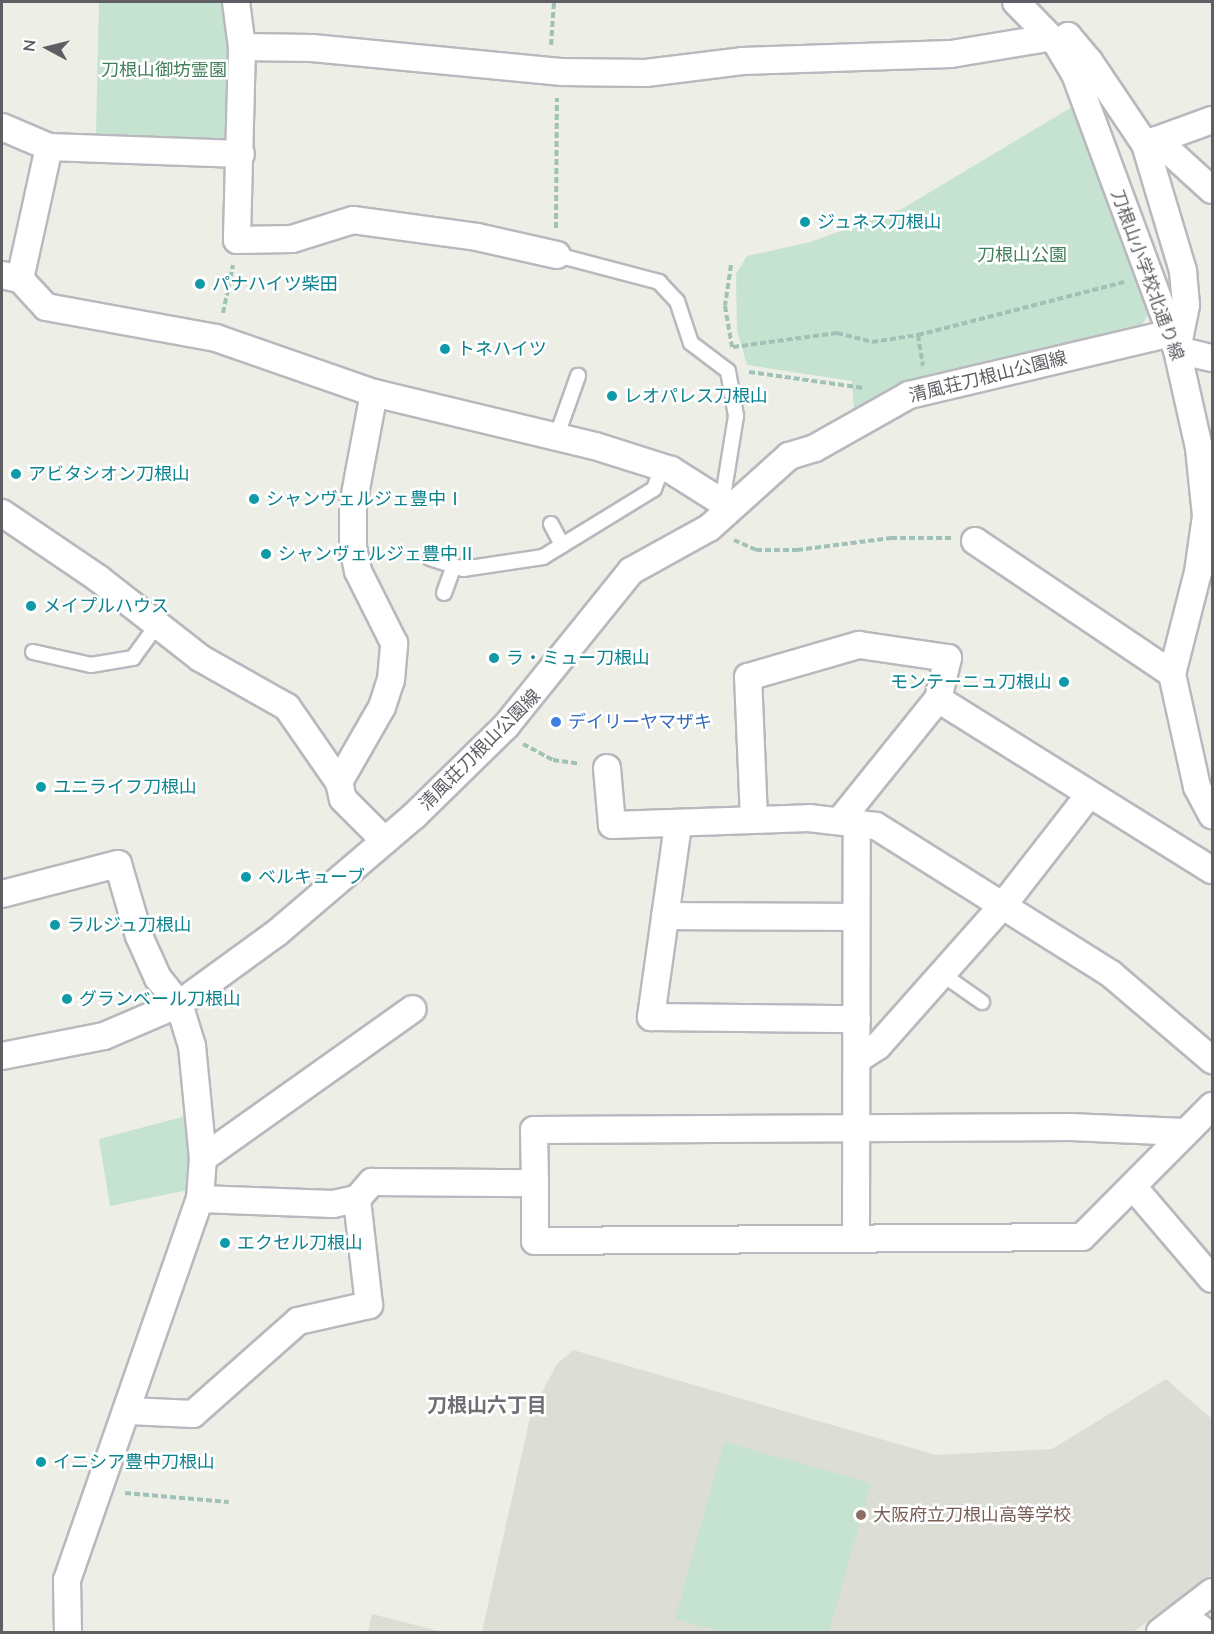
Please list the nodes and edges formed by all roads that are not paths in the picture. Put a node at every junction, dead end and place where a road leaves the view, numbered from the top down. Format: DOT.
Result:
graph roads {
  1 [pos="236,2"];
  2 [pos="1016,2"];
  3 [pos="1053,41"];
  4 [pos="242,47"];
  5 [pos="1212,120"];
  6 [pos="2,126"];
  7 [pos="1151,142"];
  8 [pos="49,147"];
  9 [pos="241,154"];
  10 [pos="1212,190"];
  11 [pos="557,255"];
  12 [pos="11,277"];
  13 [pos="1172,342"];
  14 [pos="1212,358"];
  15 [pos="578,376"];
  16 [pos="374,393"];
  17 [pos="557,435"];
  18 [pos="662,467"];
  19 [pos="725,504"];
  20 [pos="2,513"];
  21 [pos="551,524"];
  22 [pos="975,541"];
  23 [pos="562,545"];
  24 [pos="430,558"];
  25 [pos="454,566"];
  26 [pos="444,592"];
  27 [pos="157,625"];
  28 [pos="33,652"];
  29 [pos="1172,674"];
  30 [pos="938,699"];
  31 [pos="607,768"];
  32 [pos="339,782"];
  33 [pos="1088,796"];
  34 [pos="1212,815"];
  35 [pos="754,819"];
  36 [pos="849,821"];
  37 [pos="678,825"];
  38 [pos="385,841"];
  39 [pos="1212,870"];
  40 [pos="2,894"];
  41 [pos="1004,904"];
  42 [pos="665,916"];
  43 [pos="856,917"];
  44 [pos="942,974"];
  45 [pos="982,1002"];
  46 [pos="179,1004"];
  47 [pos="413,1009"];
  48 [pos="857,1018"];
  49 [pos="2,1056"];
  50 [pos="858,1059"];
  51 [pos="1212,1060"];
  52 [pos="1212,1106"];
  53 [pos="858,1129"];
  54 [pos="1184,1132"];
  55 [pos="203,1158"];
  56 [pos="535,1183"];
  57 [pos="1135,1189"];
  58 [pos="200,1199"];
  59 [pos="357,1199"];
  60 [pos="856,1236"];
  61 [pos="1212,1279"];
  62 [pos="129,1411"];
  63 [pos="1212,1592"];
  64 [pos="1184,1616"];
  65 [pos="68,1632"];
  66 [pos="1160,1632"];
  67 [pos="1205,1632"];
  1 -- 4 [label="street"];
  2 -- 3 [label="street, 刀根山小学校北通り線"];
  3 -- 4 [label="street"];
  3 -- 7 [label="street"];
  3 -- 13 [label="street, 刀根山小学校北通り線"];
  4 -- 9 [label="street"];
  5 -- 7 [label="street"];
  6 -- 8 [label="street"];
  7 -- 10 [label="street"];
  7 -- 13 [label="street"];
  8 -- 9 [label="street"];
  8 -- 12 [label="street"];
  9 -- 11 [label="street"];
  11 -- 19 [label="lane"];
  12 -- 16 [label="street"];
  13 -- 14 [label="street"];
  13 -- 19 [label="street, 清風荘刀根山公園線"];
  13 -- 29 [label="street, 刀根山小学校北通り線"];
  15 -- 17 [label="lane"];
  16 -- 17 [label="street"];
  16 -- 32 [label="street"];
  17 -- 18 [label="street"];
  18 -- 19 [label="street"];
  18 -- 23 [label="lane"];
  19 -- 38 [label="street, 清風荘刀根山公園線"];
  20 -- 27 [label="street"];
  21 -- 23 [label="lane"];
  22 -- 29 [label="street"];
  23 -- 25 [label="lane"];
  24 -- 25 [label="lane"];
  25 -- 26 [label="lane"];
  27 -- 28 [label="lane"];
  27 -- 32 [label="street"];
  29 -- 34 [label="street, 刀根山小学校北通り線"];
  30 -- 33 [label="street"];
  30 -- 35 [label="street"];
  30 -- 36 [label="street"];
  31 -- 37 [label="street"];
  32 -- 38 [label="street"];
  33 -- 39 [label="street"];
  33 -- 41 [label="street"];
  35 -- 36 [label="street"];
  35 -- 37 [label="street"];
  36 -- 41 [label="street"];
  36 -- 43 [label="street"];
  37 -- 42 [label="street"];
  38 -- 46 [label="street, 清風荘刀根山公園線"];
  40 -- 46 [label="street"];
  41 -- 44 [label="street"];
  41 -- 51 [label="street"];
  42 -- 43 [label="street"];
  42 -- 48 [label="street"];
  43 -- 48 [label="street"];
  44 -- 45 [label="lane"];
  44 -- 50 [label="street"];
  46 -- 49 [label="street, 清風荘刀根山公園線"];
  46 -- 55 [label="street"];
  47 -- 55 [label="street"];
  48 -- 50 [label="street"];
  50 -- 53 [label="street"];
  52 -- 54 [label="street"];
  53 -- 54 [label="street"];
  53 -- 56 [label="street"];
  53 -- 60 [label="street"];
  54 -- 57 [label="street"];
  55 -- 58 [label="street"];
  56 -- 59 [label="street"];
  56 -- 60 [label="street"];
  57 -- 60 [label="street"];
  57 -- 61 [label="street"];
  58 -- 59 [label="street"];
  58 -- 62 [label="street"];
  59 -- 62 [label="street"];
  62 -- 65 [label="street"];
  63 -- 64 [label="street"];
  64 -- 66 [label="street"];
  64 -- 67 [label="street"];
}
